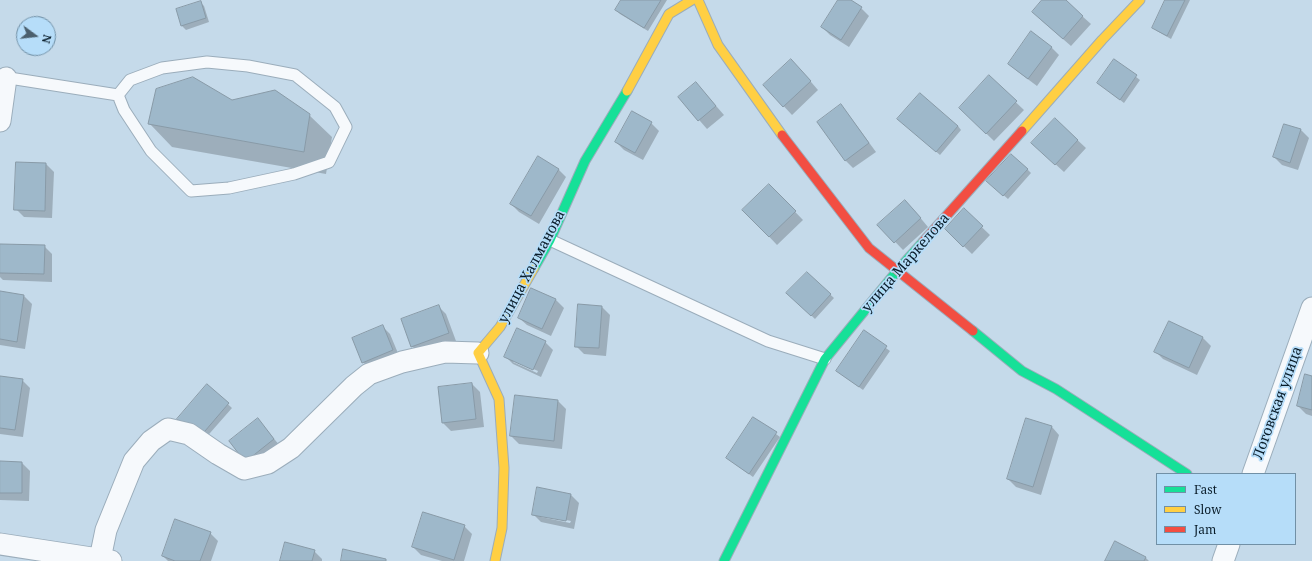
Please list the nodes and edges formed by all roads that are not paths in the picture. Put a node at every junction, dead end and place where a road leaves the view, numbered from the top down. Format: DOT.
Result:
graph roads {
  1 [pos="692,0"];
  2 [pos="698,0"];
  3 [pos="1140,0"];
  4 [pos="3,77"];
  5 [pos="118,95"];
  6 [pos="0,121"];
  7 [pos="550,240"];
  8 [pos="898,271"];
  9 [pos="1312,308"];
  10 [pos="478,353"];
  11 [pos="825,359"];
  12 [pos="1185,473"];
  13 [pos="1253,473"];
  14 [pos="0,544"];
  15 [pos="1229,545"];
  16 [pos="105,560"];
  17 [pos="495,561"];
  18 [pos="724,561"];
  19 [pos="1224,561"];
  1 -- 7 [label="street, улица Халманова"];
  2 -- 8 [label="street"];
  3 -- 8 [label="street, улица Маркелова"];
  4 -- 5 [label="lane"];
  4 -- 6 [label="street"];
  5 -- 5 [label="lane"];
  7 -- 10 [label="street, улица Халманова"];
  7 -- 11 [label="lane"];
  8 -- 11 [label="street, улица Маркелова"];
  8 -- 12 [label="street"];
  9 -- 13 [label="street, Логовская улица"];
  10 -- 16 [label="street"];
  10 -- 17 [label="street"];
  11 -- 18 [label="street, улица Маркелова"];
  14 -- 16 [label="street"];
  15 -- 19 [label="street"];
}
